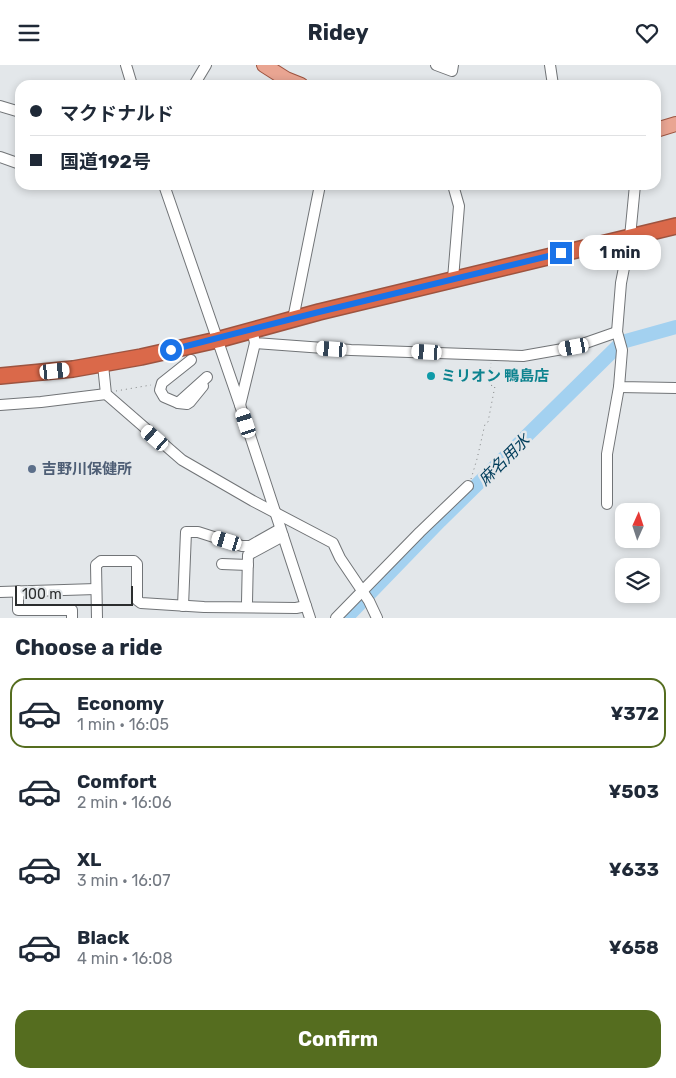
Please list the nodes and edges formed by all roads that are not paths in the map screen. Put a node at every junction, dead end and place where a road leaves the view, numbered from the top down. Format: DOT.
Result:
graph roads {
  1 [pos="126,65"];
  2 [pos="206,65"];
  3 [pos="264,65"];
  4 [pos="436,65"];
  5 [pos="452,65"];
  6 [pos="550,65"];
  7 [pos="130,80"];
  8 [pos="197,80"];
  9 [pos="288,80"];
  10 [pos="552,80"];
  11 [pos="0,105"];
  12 [pos="15,110"];
  13 [pos="676,124"];
  14 [pos="661,128"];
  15 [pos="0,157"];
  16 [pos="15,162"];
  17 [pos="166,190"];
  18 [pos="319,190"];
  19 [pos="454,190"];
  20 [pos="635,190"];
  21 [pos="676,226"];
  22 [pos="630,237"];
  23 [pos="453,279"];
  24 [pos="293,319"];
  25 [pos="254,336"];
  26 [pos="618,336"];
  27 [pos="217,340"];
  28 [pos="191,361"];
  29 [pos="103,365"];
  30 [pos="0,375"];
  31 [pos="208,378"];
  32 [pos="619,387"];
  33 [pos="676,388"];
  34 [pos="106,395"];
  35 [pos="0,405"];
  36 [pos="240,405"];
  37 [pos="468,486"];
  38 [pos="607,504"];
  39 [pos="276,513"];
  40 [pos="281,533"];
  41 [pos="222,564"];
  42 [pos="248,565"];
  43 [pos="96,589"];
  44 [pos="18,591"];
  45 [pos="0,592"];
  46 [pos="365,595"];
  47 [pos="247,601"];
  48 [pos="183,606"];
  49 [pos="306,606"];
  50 [pos="72,618"];
  51 [pos="97,618"];
  52 [pos="310,618"];
  53 [pos="336,618"];
  54 [pos="377,618"];
  1 -- 7 [label="street"];
  2 -- 8 [label="street"];
  3 -- 9 [label="main road"];
  4 -- 5 [label="street"];
  6 -- 10 [label="street"];
  11 -- 12 [label="street"];
  13 -- 14 [label="main road"];
  15 -- 16 [label="street"];
  17 -- 27 [label="street"];
  18 -- 24 [label="street"];
  19 -- 23 [label="street"];
  20 -- 22 [label="street"];
  21 -- 22 [label="highway"];
  22 -- 23 [label="highway"];
  22 -- 26 [label="street"];
  23 -- 24 [label="highway"];
  24 -- 25 [label="highway"];
  25 -- 26 [label="street"];
  25 -- 27 [label="highway"];
  25 -- 36 [label="street"];
  26 -- 32 [label="street"];
  27 -- 29 [label="highway"];
  27 -- 36 [label="street"];
  28 -- 31 [label="street"];
  29 -- 30 [label="highway"];
  29 -- 34 [label="street"];
  32 -- 33 [label="street"];
  32 -- 38 [label="street"];
  34 -- 35 [label="street"];
  34 -- 39 [label="street"];
  36 -- 39 [label="street"];
  37 -- 46 [label="street"];
  39 -- 40 [label="street"];
  39 -- 46 [label="street"];
  40 -- 42 [label="street"];
  40 -- 48 [label="street"];
  40 -- 49 [label="street"];
  41 -- 42 [label="street"];
  42 -- 47 [label="street"];
  43 -- 44 [label="street"];
  43 -- 48 [label="street"];
  43 -- 51 [label="street"];
  44 -- 45 [label="street"];
  44 -- 50 [label="street"];
  46 -- 53 [label="street"];
  46 -- 54 [label="street"];
  48 -- 49 [label="street"];
  49 -- 52 [label="street"];
}
